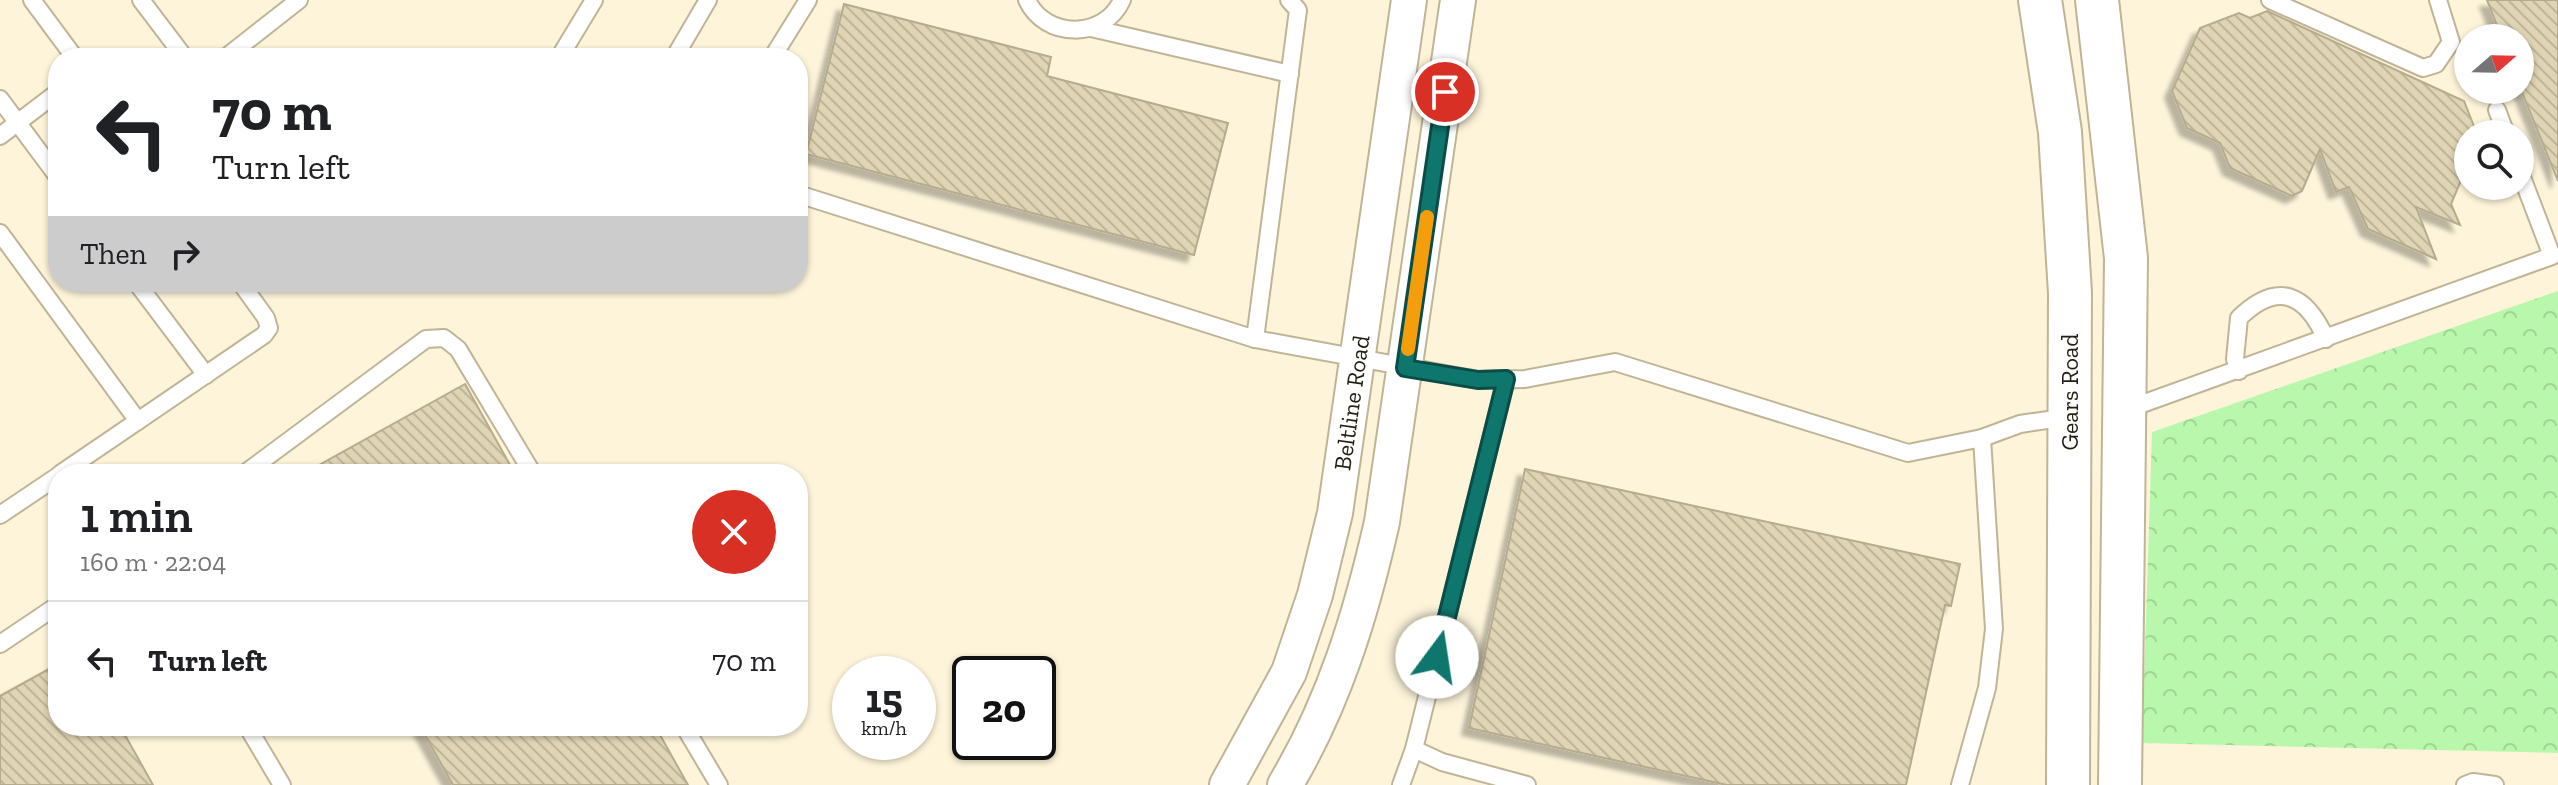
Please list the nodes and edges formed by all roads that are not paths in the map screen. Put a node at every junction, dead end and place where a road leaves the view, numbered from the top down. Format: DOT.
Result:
graph roads {
  1 [pos="32,0"];
  2 [pos="141,0"];
  3 [pos="299,0"];
  4 [pos="594,0"];
  5 [pos="708,0"];
  6 [pos="808,0"];
  7 [pos="1122,0"];
  8 [pos="1289,0"];
  9 [pos="1409,0"];
  10 [pos="1458,0"];
  11 [pos="2040,0"];
  12 [pos="2097,0"];
  13 [pos="2270,0"];
  14 [pos="2438,0"];
  15 [pos="1024,2"];
  16 [pos="1091,28"];
  17 [pos="68,48"];
  18 [pos="177,48"];
  19 [pos="238,48"];
  20 [pos="565,48"];
  21 [pos="680,48"];
  22 [pos="778,48"];
  23 [pos="1290,74"];
  24 [pos="0,99"];
  25 [pos="48,100"];
  26 [pos="2497,110"];
  27 [pos="2501,120"];
  28 [pos="18,123"];
  29 [pos="0,136"];
  30 [pos="48,164"];
  31 [pos="808,197"];
  32 [pos="2531,200"];
  33 [pos="0,233"];
  34 [pos="144,292"];
  35 [pos="247,292"];
  36 [pos="1255,339"];
  37 [pos="2326,339"];
  38 [pos="1357,359"];
  39 [pos="1405,368"];
  40 [pos="2239,371"];
  41 [pos="206,375"];
  42 [pos="1506,379"];
  43 [pos="2122,410"];
  44 [pos="2068,417"];
  45 [pos="138,421"];
  46 [pos="1982,438"];
  47 [pos="75,464"];
  48 [pos="257,464"];
  49 [pos="527,464"];
  50 [pos="48,482"];
  51 [pos="0,515"];
  52 [pos="48,612"];
  53 [pos="0,644"];
  54 [pos="253,736"];
  55 [pos="690,736"];
  56 [pos="1414,749"];
  57 [pos="282,785"];
  58 [pos="719,785"];
  59 [pos="1227,785"];
  60 [pos="1285,785"];
  61 [pos="1401,785"];
  62 [pos="1527,785"];
  63 [pos="1960,785"];
  64 [pos="2068,785"];
  65 [pos="2120,785"];
  66 [pos="2465,785"];
  67 [pos="2495,785"];
  1 -- 17 [label="lane"];
  2 -- 18 [label="lane"];
  3 -- 19 [label="lane"];
  4 -- 20 [label="lane"];
  5 -- 21 [label="lane"];
  6 -- 22 [label="lane"];
  7 -- 16 [label="lane"];
  8 -- 23 [label="lane"];
  9 -- 38 [label="street, Beltline Road"];
  10 -- 39 [label="street, Beltline Road"];
  11 -- 44 [label="street, Gears Road"];
  12 -- 43 [label="street"];
  13 -- 14 [label="lane"];
  15 -- 16 [label="lane"];
  16 -- 23 [label="lane"];
  23 -- 36 [label="lane"];
  24 -- 28 [label="lane"];
  25 -- 28 [label="lane"];
  26 -- 27 [label="lane"];
  28 -- 29 [label="lane"];
  28 -- 30 [label="lane"];
  31 -- 36 [label="lane"];
  32 -- 37 [label="lane"];
  33 -- 45 [label="lane"];
  34 -- 41 [label="lane"];
  35 -- 41 [label="lane"];
  36 -- 38 [label="lane"];
  37 -- 40 [label="lane"];
  37 -- 40 [label="lane"];
  38 -- 39 [label="lane"];
  38 -- 59 [label="street, Beltline Road"];
  39 -- 42 [label="lane"];
  39 -- 60 [label="street, Beltline Road"];
  40 -- 43 [label="lane"];
  41 -- 45 [label="lane"];
  42 -- 46 [label="lane"];
  42 -- 56 [label="lane"];
  43 -- 44 [label="street"];
  43 -- 65 [label="street"];
  44 -- 46 [label="lane"];
  44 -- 64 [label="street, Gears Road"];
  45 -- 47 [label="lane"];
  46 -- 63 [label="lane"];
  48 -- 49 [label="lane"];
  50 -- 51 [label="lane"];
  52 -- 53 [label="lane"];
  54 -- 57 [label="lane"];
  55 -- 58 [label="lane"];
  56 -- 61 [label="lane"];
  56 -- 62 [label="lane"];
  66 -- 67 [label="lane"];
}
